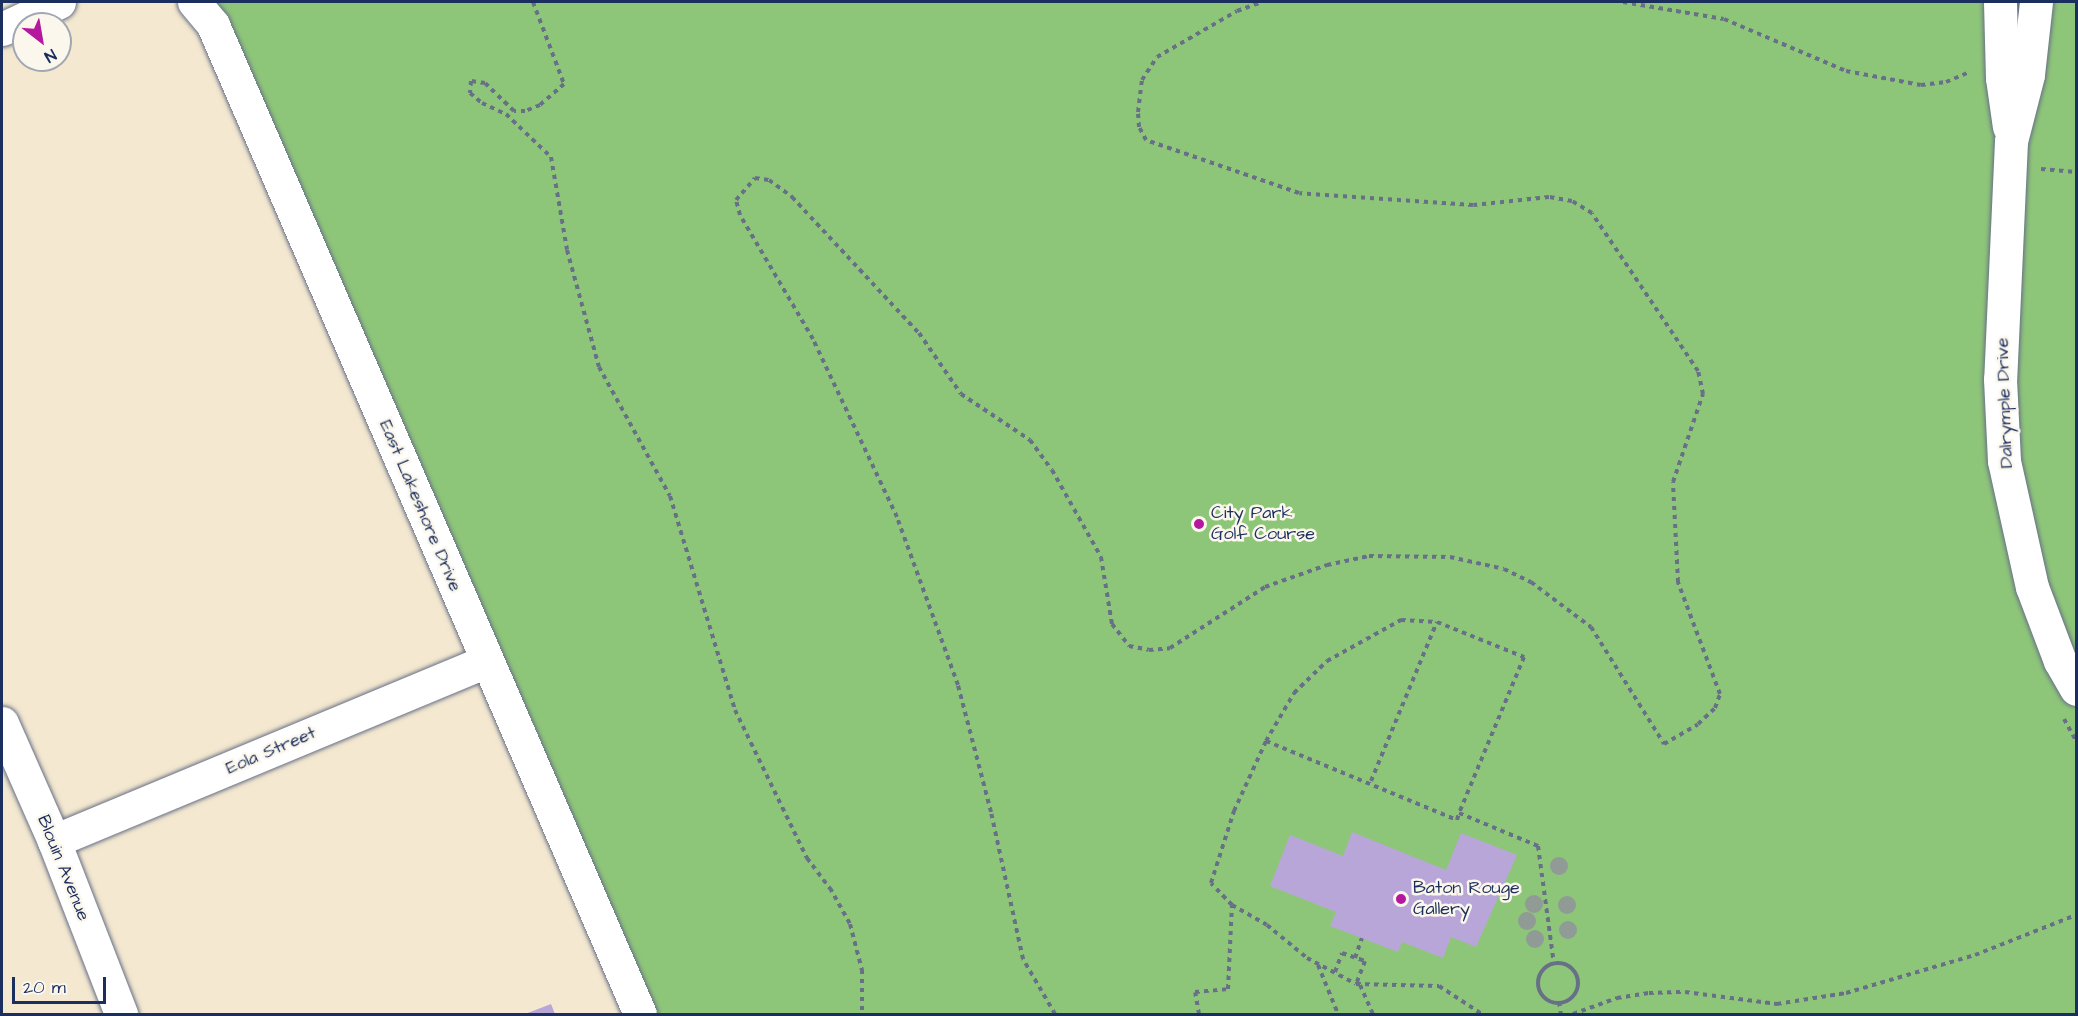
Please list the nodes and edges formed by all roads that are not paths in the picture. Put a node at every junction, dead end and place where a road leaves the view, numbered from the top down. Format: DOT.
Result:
graph roads {
  1 [pos="59,2"];
  2 [pos="194,2"];
  3 [pos="2000,2"];
  4 [pos="2036,2"];
  5 [pos="2,28"];
  6 [pos="2012,141"];
  7 [pos="488,661"];
  8 [pos="2076,688"];
  9 [pos="2,723"];
  10 [pos="54,841"];
  11 [pos="122,1014"];
  12 [pos="640,1014"];
  1 -- 5 [label="street"];
  2 -- 7 [label="street, East Lakeshore Drive"];
  3 -- 6 [label="street, Dalrymple Drive"];
  4 -- 6 [label="street, Dalrymple Drive"];
  6 -- 8 [label="street, Dalrymple Drive"];
  7 -- 10 [label="street, Eola Street"];
  7 -- 12 [label="street, East Lakeshore Drive"];
  9 -- 10 [label="street, Blouin Avenue"];
  10 -- 11 [label="street, Blouin Avenue"];
}
